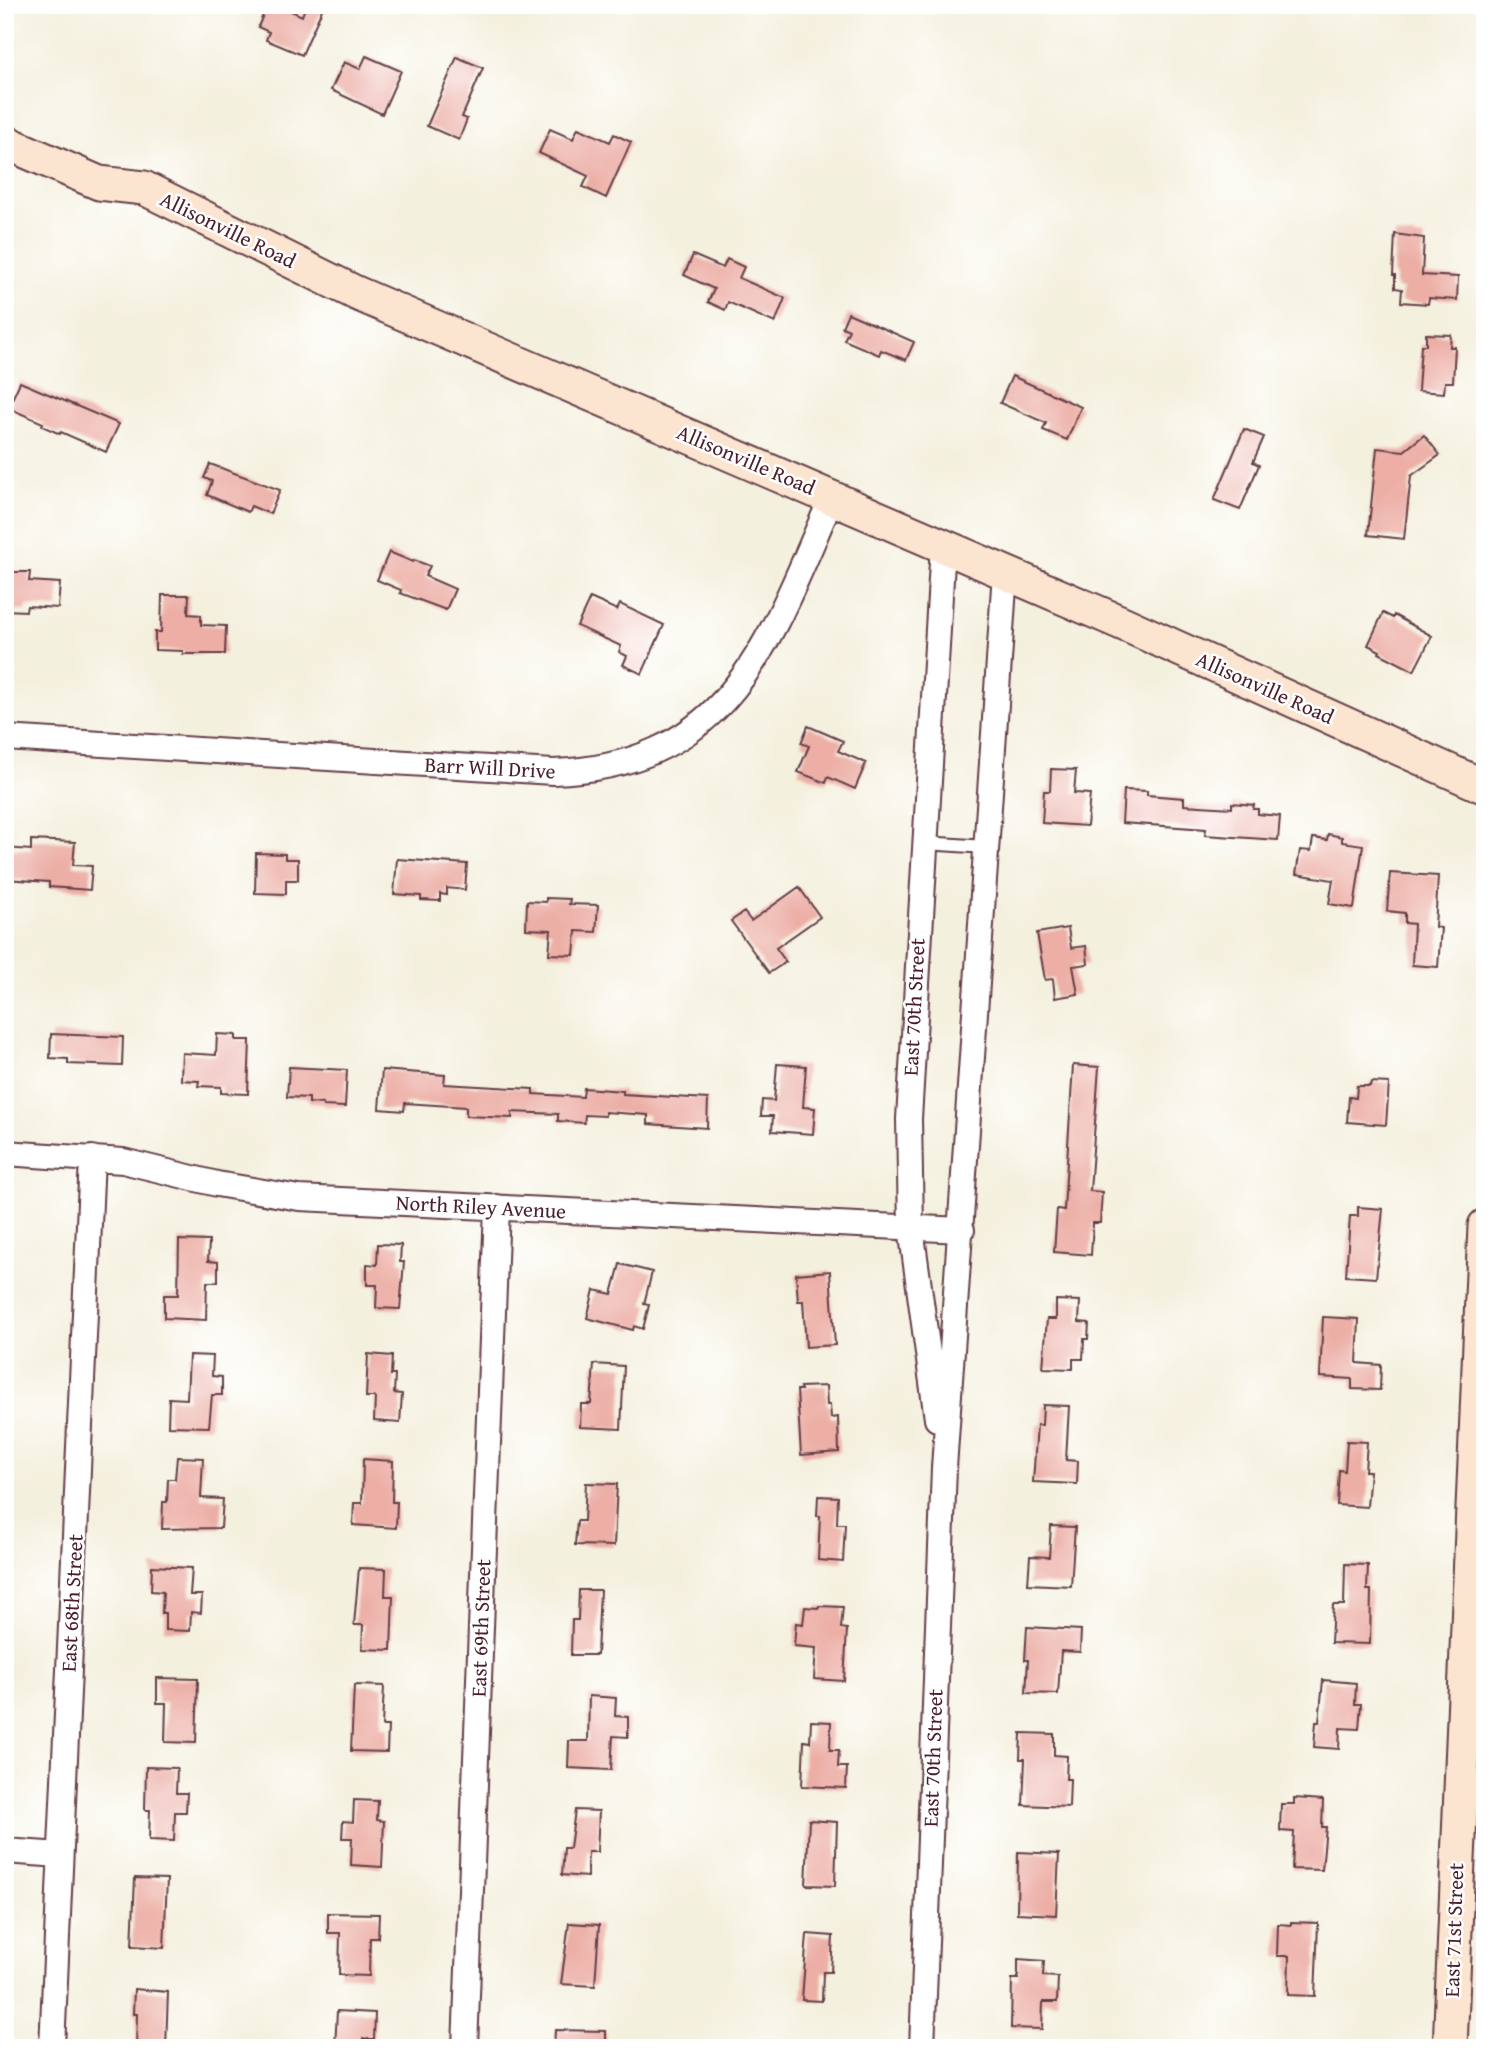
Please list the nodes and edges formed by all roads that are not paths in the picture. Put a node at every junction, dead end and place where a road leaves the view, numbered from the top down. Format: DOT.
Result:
graph roads {
  1 [pos="5,142"];
  2 [pos="832,498"];
  3 [pos="943,545"];
  4 [pos="1005,572"];
  5 [pos="5,738"];
  6 [pos="1485,787"];
  7 [pos="924,843"];
  8 [pos="987,847"];
  9 [pos="5,1153"];
  10 [pos="92,1158"];
  11 [pos="497,1208"];
  12 [pos="1485,1226"];
  13 [pos="911,1228"];
  14 [pos="962,1230"];
  15 [pos="944,1468"];
  16 [pos="5,1852"];
  17 [pos="60,1855"];
  18 [pos="52,2048"];
  19 [pos="465,2048"];
  20 [pos="922,2048"];
  21 [pos="1450,2048"];
  1 -- 2 [label="main road, Allisonville Road"];
  2 -- 3 [label="main road, Allisonville Road"];
  2 -- 5 [label="street, Barr Will Drive"];
  3 -- 4 [label="main road, Allisonville Road"];
  3 -- 7 [label="street, East 70th Street"];
  4 -- 6 [label="main road, Allisonville Road"];
  4 -- 8 [label="street, East 70th Street"];
  7 -- 8 [label="lane"];
  7 -- 13 [label="street, East 70th Street"];
  8 -- 14 [label="street, East 70th Street"];
  9 -- 10 [label="street, North Riley Avenue"];
  10 -- 11 [label="street, North Riley Avenue"];
  10 -- 17 [label="street, East 68th Street"];
  11 -- 13 [label="street, North Riley Avenue"];
  11 -- 19 [label="street, East 69th Street"];
  12 -- 21 [label="main road, East 71st Street"];
  13 -- 14 [label="street, North Riley Avenue"];
  13 -- 15 [label="street, East 70th Street"];
  14 -- 15 [label="street, East 70th Street"];
  15 -- 20 [label="street, East 70th Street"];
  16 -- 17 [label="street"];
  17 -- 18 [label="street, East 68th Street"];
}
